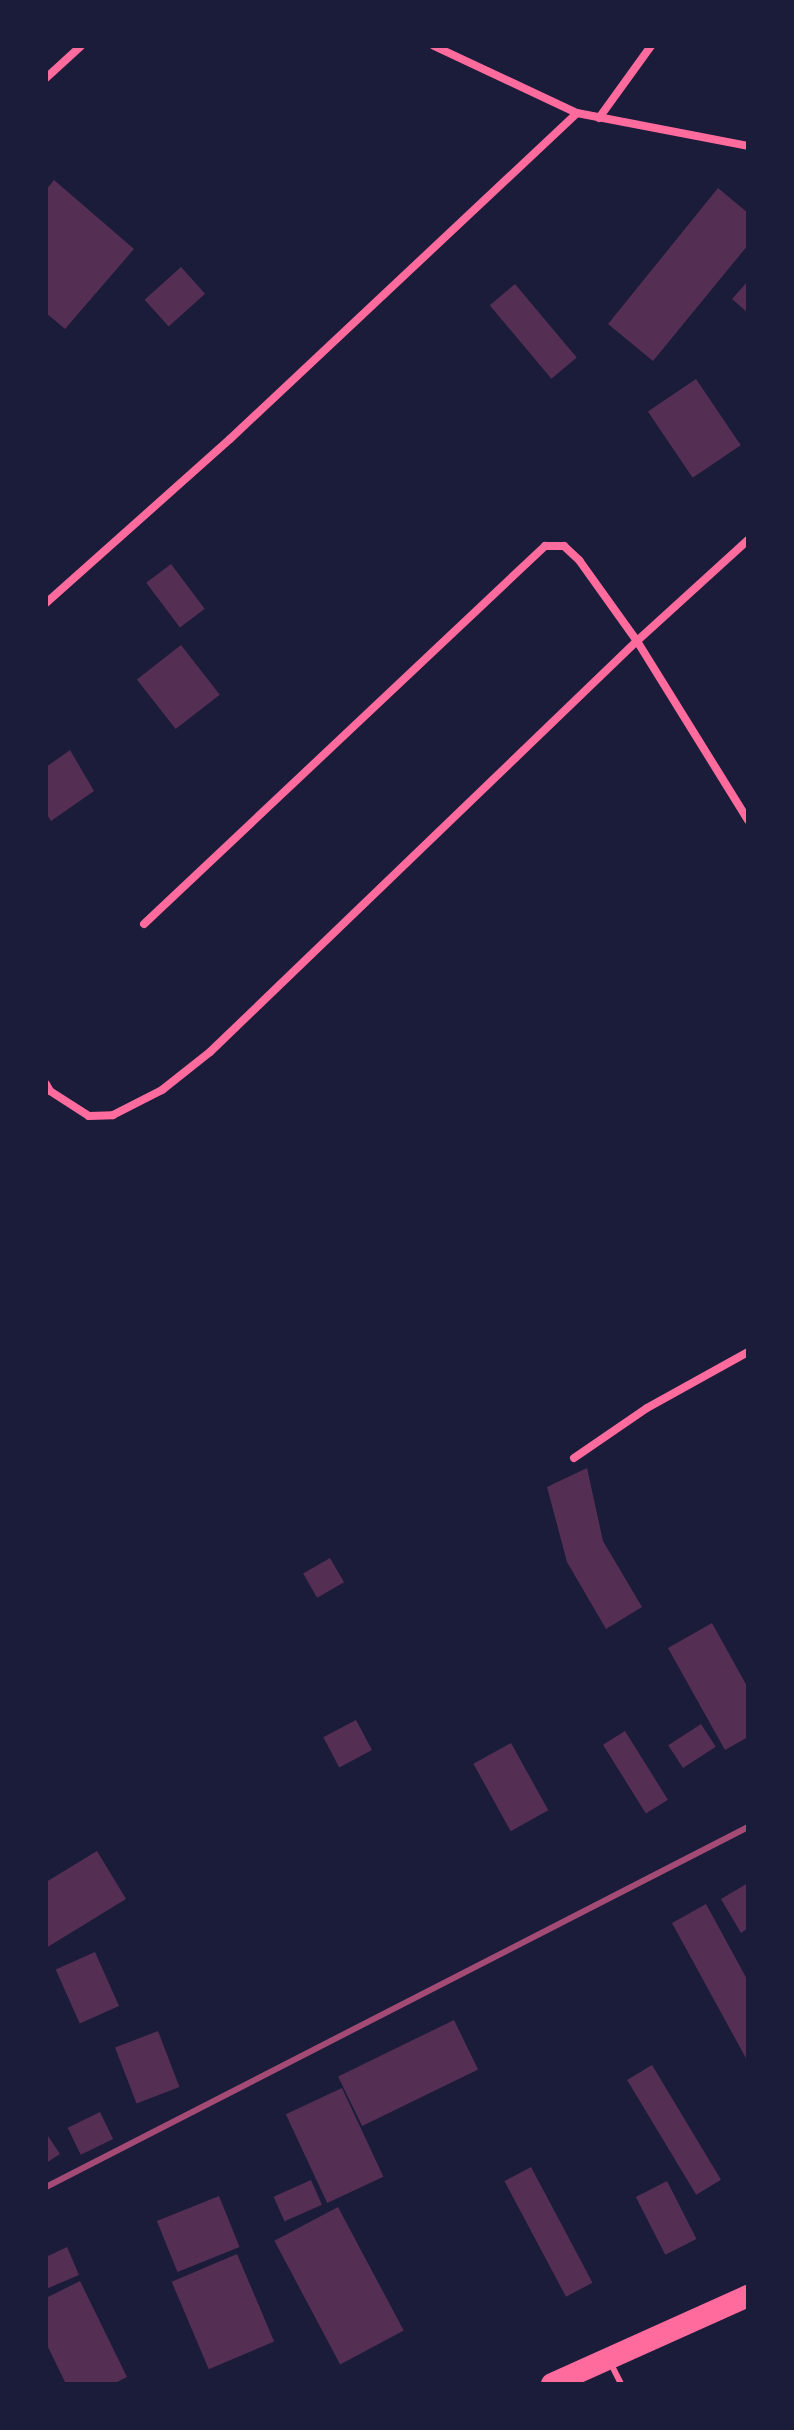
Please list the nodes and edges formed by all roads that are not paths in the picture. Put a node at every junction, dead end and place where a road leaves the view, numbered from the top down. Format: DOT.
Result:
graph roads {
  1 [pos="81,46"];
  2 [pos="434,46"];
  3 [pos="651,46"];
  4 [pos="46,78"];
  5 [pos="577,113"];
  6 [pos="599,118"];
  7 [pos="748,146"];
  8 [pos="748,540"];
  9 [pos="46,603"];
  10 [pos="637,641"];
  11 [pos="748,820"];
  12 [pos="144,924"];
  13 [pos="46,1084"];
  14 [pos="748,1352"];
  15 [pos="574,1458"];
  16 [pos="748,2296"];
  17 [pos="608,2359"];
  18 [pos="552,2384"];
  19 [pos="621,2384"];
  1 -- 4 [label="street"];
  2 -- 5 [label="street"];
  3 -- 6 [label="street"];
  5 -- 6 [label="street"];
  5 -- 9 [label="street"];
  6 -- 7 [label="street"];
  8 -- 10 [label="street"];
  10 -- 11 [label="street"];
  10 -- 12 [label="street"];
  10 -- 13 [label="street"];
  14 -- 15 [label="street"];
  16 -- 17 [label="highway"];
  17 -- 18 [label="highway"];
  17 -- 19 [label="lane"];
}
